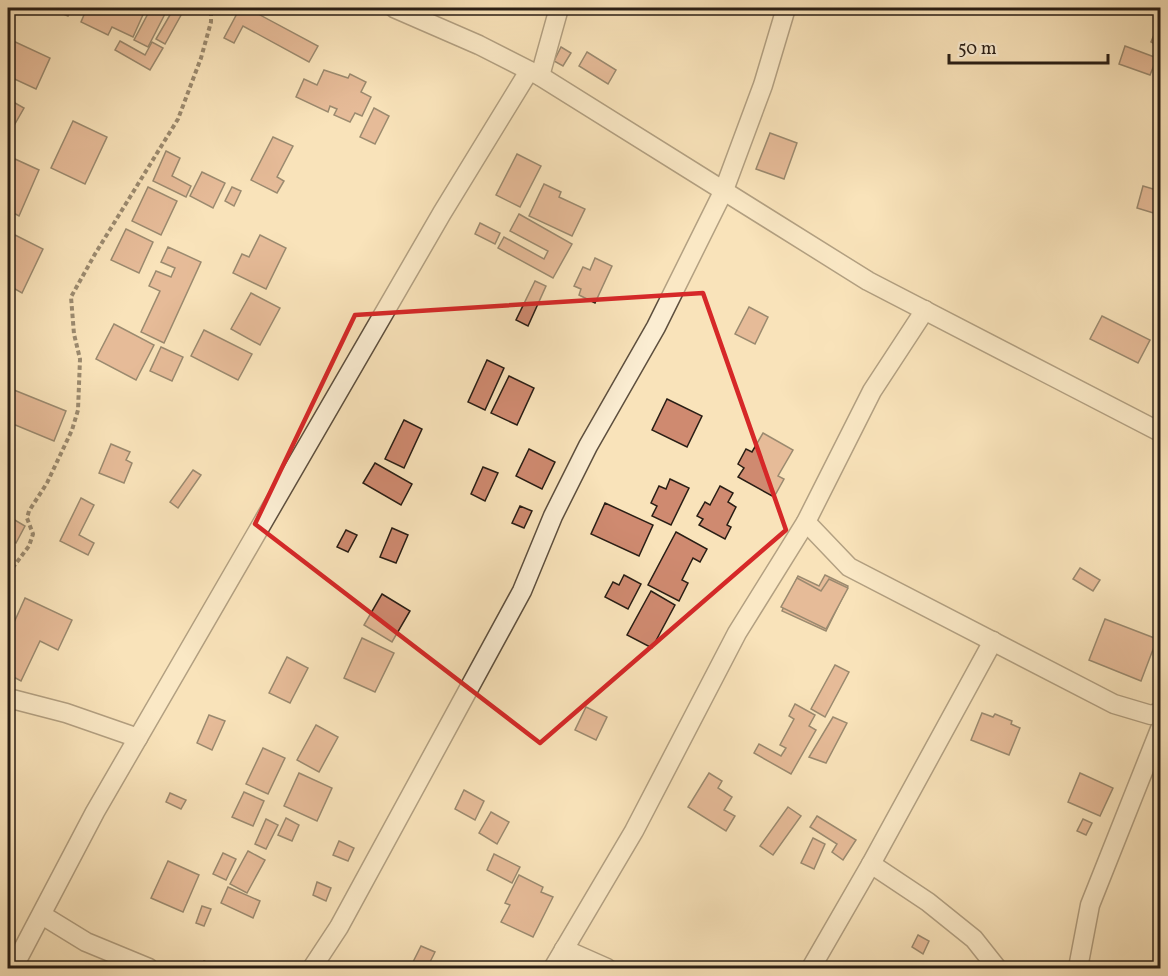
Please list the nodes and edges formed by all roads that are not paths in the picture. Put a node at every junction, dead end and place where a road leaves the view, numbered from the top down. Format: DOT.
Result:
graph roads {
  1 [pos="394,8"];
  2 [pos="559,8"];
  3 [pos="786,8"];
  4 [pos="534,73"];
  5 [pos="724,190"];
  6 [pos="925,310"];
  7 [pos="1161,432"];
  8 [pos="806,522"];
  9 [pos="993,641"];
  10 [pos="8,698"];
  11 [pos="1161,712"];
  12 [pos="1161,729"];
  13 [pos="138,738"];
  14 [pos="872,864"];
  15 [pos="42,915"];
  16 [pos="564,949"];
  17 [pos="13,969"];
  18 [pos="148,969"];
  19 [pos="312,969"];
  20 [pos="553,969"];
  21 [pos="607,969"];
  22 [pos="811,969"];
  23 [pos="997,969"];
  24 [pos="1078,969"];
  1 -- 4 [label="street"];
  2 -- 4 [label="street"];
  3 -- 5 [label="street"];
  4 -- 5 [label="street"];
  4 -- 13 [label="street"];
  5 -- 6 [label="street"];
  5 -- 19 [label="street"];
  6 -- 7 [label="street"];
  6 -- 8 [label="street"];
  8 -- 9 [label="street"];
  8 -- 16 [label="street"];
  9 -- 11 [label="street"];
  9 -- 14 [label="street"];
  10 -- 13 [label="street"];
  12 -- 24 [label="street"];
  13 -- 15 [label="street"];
  14 -- 22 [label="street"];
  14 -- 23 [label="street"];
  15 -- 17 [label="street"];
  15 -- 18 [label="street"];
  16 -- 20 [label="street"];
  16 -- 21 [label="street"];
}
